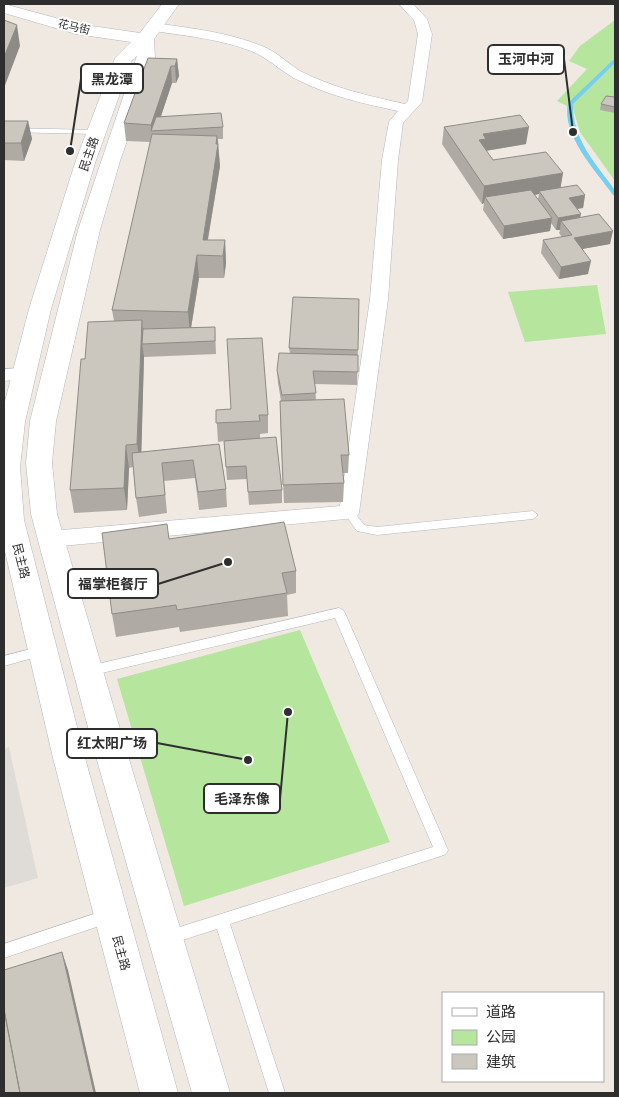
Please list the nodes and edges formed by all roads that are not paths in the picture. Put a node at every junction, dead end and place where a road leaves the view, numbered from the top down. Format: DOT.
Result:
graph roads {
  1 [pos="171,4"];
  2 [pos="406,4"];
  3 [pos="4,8"];
  4 [pos="150,33"];
  5 [pos="406,109"];
  6 [pos="4,130"];
  7 [pos="96,132"];
  8 [pos="14,374"];
  9 [pos="349,513"];
  10 [pos="533,515"];
  11 [pos="51,539"];
  12 [pos="43,651"];
  13 [pos="4,661"];
  14 [pos="88,672"];
  15 [pos="111,916"];
  16 [pos="222,920"];
  17 [pos="166,939"];
  18 [pos="4,950"];
  19 [pos="159,1093"];
  20 [pos="211,1093"];
  21 [pos="277,1093"];
  1 -- 4 [label="main road, 民主路"];
  2 -- 5 [label="street"];
  3 -- 4 [label="main road, 花马街"];
  4 -- 5 [label="street"];
  4 -- 7 [label="main road, 民主路"];
  4 -- 11 [label="main road, 民主路"];
  5 -- 9 [label="street"];
  6 -- 7 [label="lane"];
  7 -- 8 [label="main road, 民主路"];
  8 -- 12 [label="main road, 民主路"];
  9 -- 10 [label="lane"];
  9 -- 11 [label="street"];
  11 -- 14 [label="main road, 民主路"];
  12 -- 13 [label="lane"];
  12 -- 15 [label="main road, 民主路"];
  14 -- 16 [label="lane"];
  14 -- 17 [label="main road, 民主路"];
  15 -- 18 [label="lane"];
  15 -- 19 [label="main road, 民主路"];
  16 -- 17 [label="lane"];
  16 -- 21 [label="lane"];
  17 -- 20 [label="main road, 民主路"];
}
